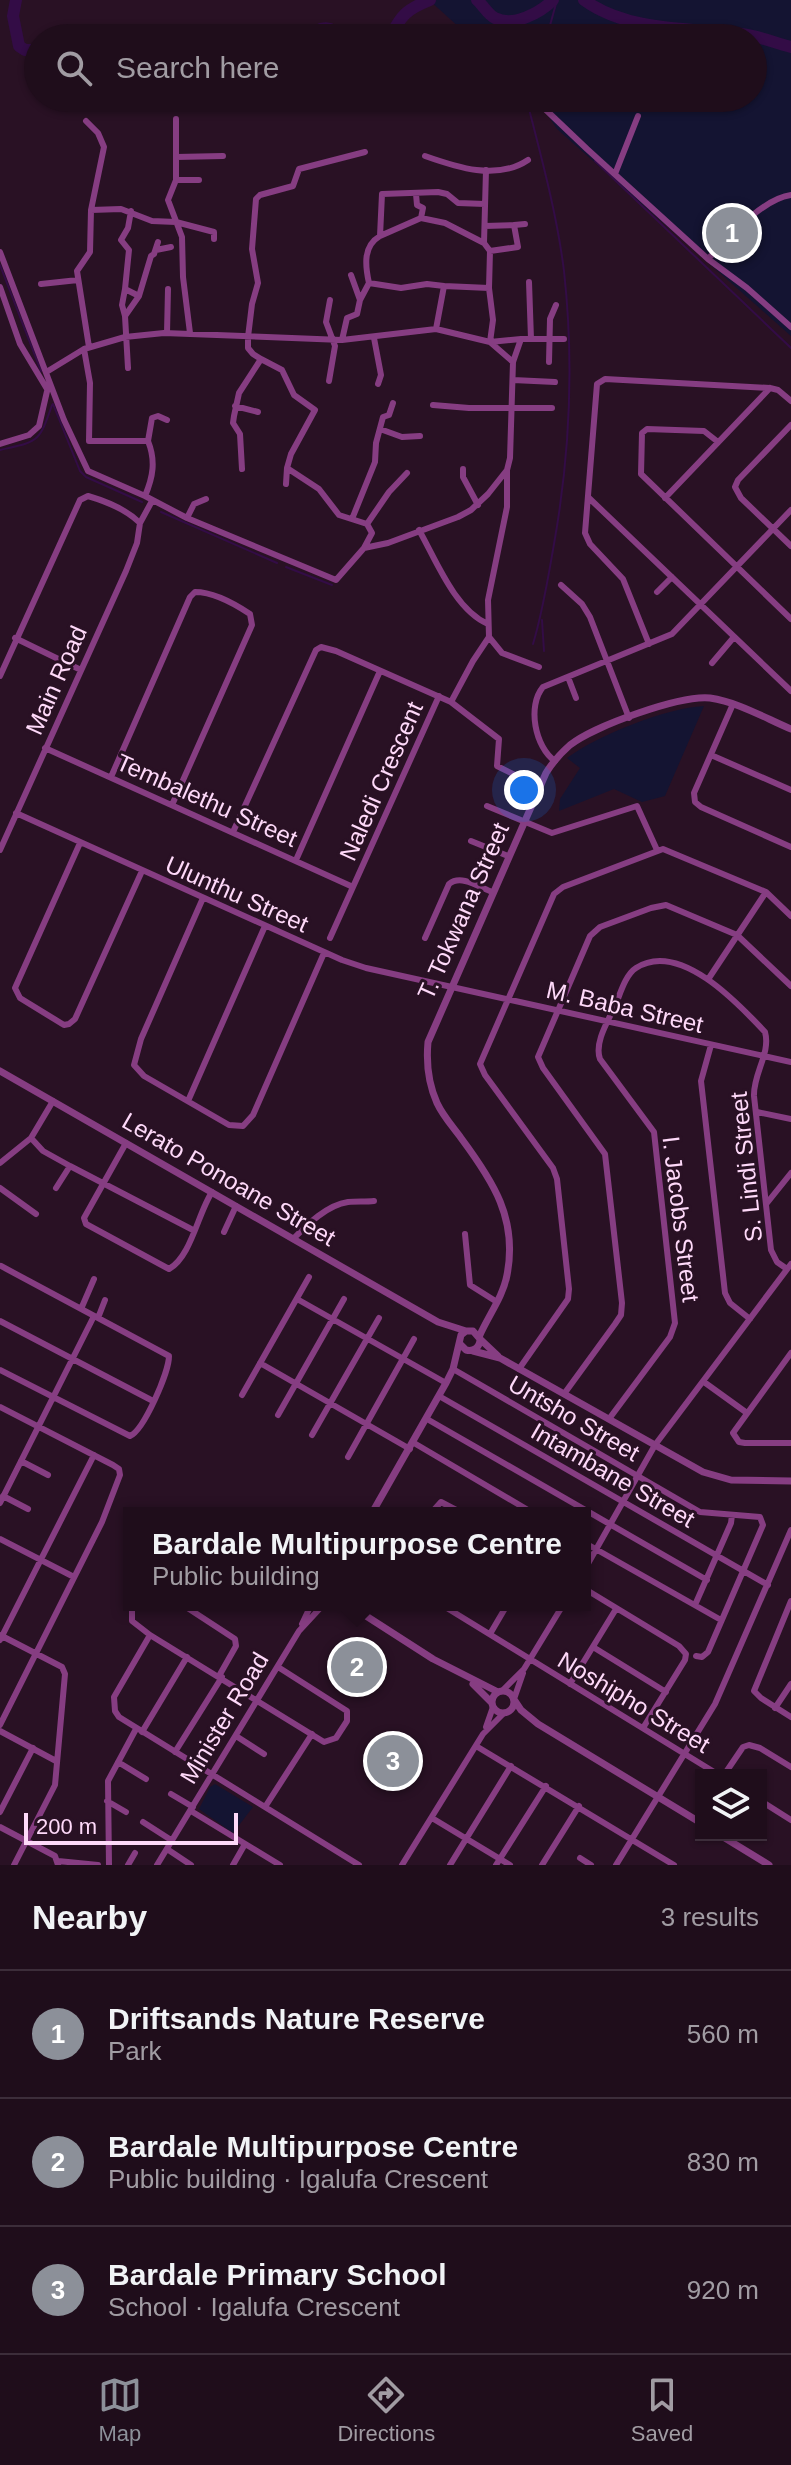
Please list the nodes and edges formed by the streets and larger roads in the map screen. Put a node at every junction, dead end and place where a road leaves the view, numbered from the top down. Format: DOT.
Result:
graph roads {
  1 [pos="549,112"];
  2 [pos="638,116"];
  3 [pos="176,119"];
  4 [pos="86,121"];
  5 [pos="365,152"];
  6 [pos="223,156"];
  7 [pos="425,156"];
  8 [pos="176,157"];
  9 [pos="528,160"];
  10 [pos="486,170"];
  11 [pos="615,174"];
  12 [pos="176,180"];
  13 [pos="199,180"];
  14 [pos="416,194"];
  15 [pos="791,195"];
  16 [pos="485,204"];
  17 [pos="91,210"];
  18 [pos="131,211"];
  19 [pos="421,218"];
  20 [pos="176,222"];
  21 [pos="525,224"];
  22 [pos="514,225"];
  23 [pos="485,226"];
  24 [pos="380,236"];
  25 [pos="214,239"];
  26 [pos="158,242"];
  27 [pos="484,243"];
  28 [pos="171,247"];
  29 [pos="156,250"];
  30 [pos="490,251"];
  31 [pos="0,252"];
  32 [pos="708,259"];
  33 [pos="351,275"];
  34 [pos="78,280"];
  35 [pos="529,282"];
  36 [pos="369,283"];
  37 [pos="41,284"];
  38 [pos="444,286"];
  39 [pos="0,287"];
  40 [pos="489,288"];
  41 [pos="125,289"];
  42 [pos="168,289"];
  43 [pos="139,296"];
  44 [pos="330,300"];
  45 [pos="360,300"];
  46 [pos="556,305"];
  47 [pos="125,316"];
  48 [pos="791,327"];
  49 [pos="436,329"];
  50 [pos="167,333"];
  51 [pos="190,333"];
  52 [pos="125,337"];
  53 [pos="248,337"];
  54 [pos="374,338"];
  55 [pos="548,338"];
  56 [pos="521,339"];
  57 [pos="531,339"];
  58 [pos="564,339"];
  59 [pos="338,340"];
  60 [pos="490,342"];
  61 [pos="86,348"];
  62 [pos="261,359"];
  63 [pos="513,362"];
  64 [pos="549,362"];
  65 [pos="128,368"];
  66 [pos="48,371"];
  67 [pos="513,380"];
  68 [pos="329,381"];
  69 [pos="51,382"];
  70 [pos="555,382"];
  71 [pos="378,384"];
  72 [pos="770,388"];
  73 [pos="47,389"];
  74 [pos="791,401"];
  75 [pos="393,403"];
  76 [pos="433,405"];
  77 [pos="235,406"];
  78 [pos="511,408"];
  79 [pos="552,408"];
  80 [pos="258,412"];
  81 [pos="167,420"];
  82 [pos="791,425"];
  83 [pos="380,429"];
  84 [pos="420,436"];
  85 [pos="89,441"];
  86 [pos="148,441"];
  87 [pos="718,442"];
  88 [pos="0,444"];
  89 [pos="81,462"];
  90 [pos="287,468"];
  91 [pos="242,469"];
  92 [pos="463,469"];
  93 [pos="507,470"];
  94 [pos="407,473"];
  95 [pos="286,484"];
  96 [pos="145,496"];
  97 [pos="589,498"];
  98 [pos="665,498"];
  99 [pos="206,499"];
  100 [pos="152,501"];
  101 [pos="478,505"];
  102 [pos="791,510"];
  103 [pos="187,518"];
  104 [pos="352,519"];
  105 [pos="140,523"];
  106 [pos="367,524"];
  107 [pos="773,529"];
  108 [pos="419,530"];
  109 [pos="791,546"];
  110 [pos="364,548"];
  111 [pos="736,567"];
  112 [pos="672,577"];
  113 [pos="561,585"];
  114 [pos="657,592"];
  115 [pos="701,604"];
  116 [pos="791,619"];
  117 [pos="488,624"];
  118 [pos="489,637"];
  119 [pos="734,637"];
  120 [pos="15,638"];
  121 [pos="649,644"];
  122 [pos="607,660"];
  123 [pos="712,663"];
  124 [pos="539,667"];
  125 [pos="81,670"];
  126 [pos="380,671"];
  127 [pos="0,676"];
  128 [pos="568,677"];
  129 [pos="791,691"];
  130 [pos="439,696"];
  131 [pos="576,698"];
  132 [pos="451,702"];
  133 [pos="733,704"];
  134 [pos="629,718"];
  135 [pos="791,729"];
  136 [pos="45,748"];
  137 [pos="711,755"];
  138 [pos="555,761"];
  139 [pos="111,777"];
  140 [pos="539,787"];
  141 [pos="791,790"];
  142 [pos="172,805"];
  143 [pos="487,806"];
  144 [pos="16,813"];
  145 [pos="523,822"];
  146 [pos="233,832"];
  147 [pos="471,841"];
  148 [pos="80,843"];
  149 [pos="791,847"];
  150 [pos="0,850"];
  151 [pos="657,850"];
  152 [pos="508,856"];
  153 [pos="296,860"];
  154 [pos="142,871"];
  155 [pos="353,887"];
  156 [pos="492,892"];
  157 [pos="766,892"];
  158 [pos="203,898"];
  159 [pos="791,916"];
  160 [pos="265,926"];
  161 [pos="737,935"];
  162 [pos="330,938"];
  163 [pos="425,938"];
  164 [pos="324,953"];
  165 [pos="709,978"];
  166 [pos="451,986"];
  167 [pos="791,986"];
  168 [pos="507,998"];
  169 [pos="557,1010"];
  170 [pos="607,1021"];
  171 [pos="711,1045"];
  172 [pos="763,1056"];
  173 [pos="791,1062"];
  174 [pos="0,1071"];
  175 [pos="53,1101"];
  176 [pos="188,1101"];
  177 [pos="757,1112"];
  178 [pos="791,1119"];
  179 [pos="31,1138"];
  180 [pos="126,1143"];
  181 [pos="0,1163"];
  182 [pos="70,1166"];
  183 [pos="791,1173"];
  184 [pos="102,1183"];
  185 [pos="0,1188"];
  186 [pos="56,1188"];
  187 [pos="212,1192"];
  188 [pos="374,1201"];
  189 [pos="767,1203"];
  190 [pos="236,1206"];
  191 [pos="36,1214"];
  192 [pos="193,1230"];
  193 [pos="224,1232"];
  194 [pos="465,1234"];
  195 [pos="293,1239"];
  196 [pos="0,1266"];
  197 [pos="789,1267"];
  198 [pos="309,1277"];
  199 [pos="94,1279"];
  200 [pos="297,1299"];
  201 [pos="344,1299"];
  202 [pos="105,1300"];
  203 [pos="497,1302"];
  204 [pos="81,1309"];
  205 [pos="489,1314"];
  206 [pos="96,1317"];
  207 [pos="379,1318"];
  208 [pos="332,1319"];
  209 [pos="750,1319"];
  210 [pos="0,1321"];
  211 [pos="438,1322"];
  212 [pos="468,1331"];
  213 [pos="479,1338"];
  214 [pos="367,1339"];
  215 [pos="414,1339"];
  216 [pos="460,1342"];
  217 [pos="472,1351"];
  218 [pos="791,1353"];
  219 [pos="500,1358"];
  220 [pos="72,1360"];
  221 [pos="403,1360"];
  222 [pos="260,1363"];
  223 [pos="453,1369"];
  224 [pos="519,1369"];
  225 [pos="0,1370"];
  226 [pos="704,1382"];
  227 [pos="296,1383"];
  228 [pos="446,1383"];
  229 [pos="564,1394"];
  230 [pos="242,1395"];
  231 [pos="439,1396"];
  232 [pos="53,1397"];
  233 [pos="153,1401"];
  234 [pos="331,1403"];
  235 [pos="0,1408"];
  236 [pos="747,1413"];
  237 [pos="278,1415"];
  238 [pos="427,1419"];
  239 [pos="609,1419"];
  240 [pos="367,1423"];
  241 [pos="39,1426"];
  242 [pos="312,1435"];
  243 [pos="791,1443"];
  244 [pos="655,1445"];
  245 [pos="412,1446"];
  246 [pos="94,1455"];
  247 [pos="348,1457"];
  248 [pos="21,1461"];
  249 [pos="48,1475"];
  250 [pos="638,1476"];
  251 [pos="791,1481"];
  252 [pos="2,1499"];
  253 [pos="624,1502"];
  254 [pos="376,1507"];
  255 [pos="522,1507"];
  256 [pos="580,1507"];
  257 [pos="28,1509"];
  258 [pos="591,1513"];
  259 [pos="732,1515"];
  260 [pos="611,1525"];
  261 [pos="791,1530"];
  262 [pos="0,1539"];
  263 [pos="591,1546"];
  264 [pos="597,1549"];
  265 [pos="717,1555"];
  266 [pos="591,1559"];
  267 [pos="42,1560"];
  268 [pos="743,1570"];
  269 [pos="74,1577"];
  270 [pos="707,1580"];
  271 [pos="768,1585"];
  272 [pos="591,1593"];
  273 [pos="791,1601"];
  274 [pos="695,1605"];
  275 [pos="616,1609"];
  276 [pos="131,1611"];
  277 [pos="192,1611"];
  278 [pos="308,1611"];
  279 [pos="317,1611"];
  280 [pos="351,1611"];
  281 [pos="356,1611"];
  282 [pos="452,1611"];
  283 [pos="503,1611"];
  284 [pos="559,1611"];
  285 [pos="362,1616"];
  286 [pos="721,1620"];
  287 [pos="299,1631"];
  288 [pos="490,1634"];
  289 [pos="150,1635"];
  290 [pos="1,1637"];
  291 [pos="593,1647"];
  292 [pos="37,1653"];
  293 [pos="696,1656"];
  294 [pos="187,1657"];
  295 [pos="530,1660"];
  296 [pos="278,1667"];
  297 [pos="524,1669"];
  298 [pos="220,1676"];
  299 [pos="466,1678"];
  300 [pos="570,1684"];
  301 [pos="791,1684"];
  302 [pos="500,1692"];
  303 [pos="666,1692"];
  304 [pos="258,1700"];
  305 [pos="514,1700"];
  306 [pos="493,1705"];
  307 [pos="775,1708"];
  308 [pos="506,1713"];
  309 [pos="791,1717"];
  310 [pos="538,1724"];
  311 [pos="0,1725"];
  312 [pos="643,1728"];
  313 [pos="139,1730"];
  314 [pos="0,1731"];
  315 [pos="312,1734"];
  316 [pos="483,1734"];
  317 [pos="236,1736"];
  318 [pos="476,1746"];
  319 [pos="33,1748"];
  320 [pos="175,1752"];
  321 [pos="684,1753"];
  322 [pos="264,1754"];
  323 [pos="56,1761"];
  324 [pos="118,1762"];
  325 [pos="511,1766"];
  326 [pos="791,1767"];
  327 [pos="712,1769"];
  328 [pos="726,1769"];
  329 [pos="213,1775"];
  330 [pos="146,1779"];
  331 [pos="546,1786"];
  332 [pos="171,1794"];
  333 [pos="656,1796"];
  334 [pos="107,1801"];
  335 [pos="767,1805"];
  336 [pos="579,1806"];
  337 [pos="265,1807"];
  338 [pos="192,1809"];
  339 [pos="0,1812"];
  340 [pos="126,1812"];
  341 [pos="432,1818"];
  342 [pos="695,1819"];
  343 [pos="791,1820"];
  344 [pos="143,1822"];
  345 [pos="0,1827"];
  346 [pos="467,1839"];
  347 [pos="632,1839"];
  348 [pos="27,1840"];
  349 [pos="171,1840"];
  350 [pos="730,1841"];
  351 [pos="245,1844"];
  352 [pos="167,1849"];
  353 [pos="135,1853"];
  354 [pos="580,1858"];
  355 [pos="498,1862"];
  356 [pos="662,1862"];
  357 [pos="58,1863"];
  358 [pos="14,1865"];
  359 [pos="98,1865"];
  360 [pos="109,1865"];
  361 [pos="128,1865"];
  362 [pos="157,1865"];
  363 [pos="191,1865"];
  364 [pos="233,1865"];
  365 [pos="280,1865"];
  366 [pos="359,1865"];
  367 [pos="402,1865"];
  368 [pos="450,1865"];
  369 [pos="510,1865"];
  370 [pos="542,1865"];
  371 [pos="591,1865"];
  372 [pos="616,1865"];
  373 [pos="674,1865"];
  374 [pos="769,1865"];
  1 -- 11 [label="street"];
  2 -- 11 [label="street"];
  3 -- 8 [label="street"];
  4 -- 17 [label="street"];
  5 -- 53 [label="street"];
  6 -- 8 [label="street"];
  7 -- 10 [label="street"];
  8 -- 12 [label="street"];
  9 -- 10 [label="street"];
  10 -- 16 [label="street"];
  11 -- 32 [label="street"];
  12 -- 13 [label="street"];
  12 -- 20 [label="street"];
  14 -- 16 [label="street"];
  14 -- 19 [label="street"];
  14 -- 24 [label="street"];
  15 -- 32 [label="street"];
  16 -- 23 [label="street"];
  17 -- 18 [label="street"];
  17 -- 34 [label="street"];
  18 -- 20 [label="street"];
  18 -- 41 [label="street"];
  19 -- 24 [label="street"];
  19 -- 27 [label="street"];
  20 -- 25 [label="street"];
  20 -- 51 [label="street"];
  21 -- 22 [label="street"];
  22 -- 23 [label="street"];
  22 -- 30 [label="street"];
  23 -- 27 [label="street"];
  24 -- 36 [label="street"];
  26 -- 29 [label="street"];
  27 -- 30 [label="street"];
  28 -- 29 [label="street"];
  29 -- 43 [label="street"];
  30 -- 40 [label="street"];
  31 -- 66 [label="street"];
  32 -- 48 [label="street"];
  33 -- 45 [label="street"];
  34 -- 37 [label="street"];
  34 -- 61 [label="street"];
  35 -- 57 [label="street"];
  36 -- 38 [label="street"];
  36 -- 45 [label="street"];
  38 -- 40 [label="street"];
  38 -- 49 [label="street"];
  39 -- 73 [label="street"];
  40 -- 60 [label="street"];
  41 -- 43 [label="street"];
  41 -- 47 [label="street"];
  42 -- 50 [label="street"];
  43 -- 47 [label="street"];
  44 -- 59 [label="street"];
  45 -- 59 [label="street"];
  46 -- 55 [label="street"];
  47 -- 52 [label="street"];
  49 -- 54 [label="street"];
  49 -- 60 [label="street"];
  50 -- 51 [label="street"];
  50 -- 52 [label="street"];
  51 -- 53 [label="street"];
  52 -- 61 [label="street"];
  52 -- 65 [label="street"];
  53 -- 59 [label="street"];
  53 -- 62 [label="street"];
  54 -- 59 [label="street"];
  54 -- 71 [label="street"];
  55 -- 57 [label="street"];
  55 -- 58 [label="street"];
  55 -- 64 [label="street"];
  56 -- 57 [label="street"];
  56 -- 60 [label="street"];
  56 -- 63 [label="street"];
  59 -- 68 [label="street"];
  60 -- 63 [label="street"];
  61 -- 66 [label="street"];
  61 -- 85 [label="street"];
  62 -- 77 [label="street"];
  62 -- 90 [label="street"];
  63 -- 67 [label="street"];
  66 -- 69 [label="street"];
  67 -- 70 [label="street"];
  67 -- 78 [label="street"];
  69 -- 73 [label="street"];
  69 -- 89 [label="street"];
  72 -- 74 [label="street"];
  72 -- 87 [label="street"];
  72 -- 97 [label="street"];
  73 -- 88 [label="street"];
  75 -- 83 [label="street"];
  76 -- 78 [label="street"];
  77 -- 80 [label="street"];
  77 -- 91 [label="street"];
  78 -- 79 [label="street"];
  78 -- 93 [label="street"];
  81 -- 86 [label="street"];
  82 -- 107 [label="street"];
  83 -- 84 [label="street"];
  83 -- 104 [label="street"];
  85 -- 86 [label="street"];
  85 -- 89 [label="street"];
  86 -- 96 [label="street"];
  87 -- 98 [label="street"];
  87 -- 98 [label="street"];
  89 -- 96 [label="street"];
  90 -- 95 [label="street"];
  90 -- 104 [label="street"];
  92 -- 101 [label="street"];
  93 -- 101 [label="street"];
  93 -- 117 [label="street"];
  94 -- 106 [label="street"];
  96 -- 100 [label="street"];
  97 -- 112 [label="street"];
  97 -- 121 [label="street"];
  98 -- 111 [label="street"];
  99 -- 103 [label="street"];
  100 -- 103 [label="street"];
  100 -- 105 [label="street, Main Road"];
  101 -- 108 [label="street"];
  102 -- 107 [label="street"];
  103 -- 110 [label="street"];
  104 -- 106 [label="street"];
  105 -- 120 [label="street"];
  105 -- 125 [label="street, Main Road"];
  106 -- 110 [label="street"];
  107 -- 109 [label="street"];
  107 -- 111 [label="street"];
  108 -- 110 [label="street"];
  108 -- 117 [label="street"];
  111 -- 115 [label="street"];
  111 -- 116 [label="street"];
  112 -- 114 [label="street"];
  112 -- 115 [label="street"];
  113 -- 122 [label="street"];
  115 -- 119 [label="street"];
  115 -- 121 [label="street"];
  117 -- 118 [label="street"];
  118 -- 124 [label="street"];
  118 -- 132 [label="street"];
  119 -- 123 [label="street"];
  119 -- 129 [label="street"];
  120 -- 125 [label="street"];
  120 -- 127 [label="street"];
  121 -- 122 [label="street"];
  122 -- 128 [label="street"];
  122 -- 134 [label="street"];
  125 -- 136 [label="street, Main Road"];
  126 -- 130 [label="street, Naledi Crescent"];
  126 -- 146 [label="street, Naledi Crescent"];
  126 -- 153 [label="street, Naledi Crescent"];
  128 -- 131 [label="street"];
  128 -- 138 [label="street"];
  130 -- 132 [label="street"];
  130 -- 155 [label="street, Naledi Crescent"];
  132 -- 140 [label="street"];
  133 -- 134 [label="street, T. Tokwana Street"];
  133 -- 135 [label="street, T. Tokwana Street"];
  133 -- 137 [label="street"];
  134 -- 138 [label="street, T. Tokwana Street"];
  136 -- 139 [label="street, Tembalethu Street"];
  136 -- 144 [label="street, Main Road"];
  137 -- 141 [label="street"];
  137 -- 149 [label="street"];
  138 -- 140 [label="street, T. Tokwana Street"];
  139 -- 142 [label="street, Tembalethu Street"];
  139 -- 142 [label="street"];
  140 -- 145 [label="street, T. Tokwana Street"];
  142 -- 146 [label="street, Tembalethu Street"];
  143 -- 145 [label="street"];
  144 -- 148 [label="street, Ulunthu Street"];
  144 -- 150 [label="street, Main Road"];
  145 -- 151 [label="street"];
  145 -- 152 [label="street, T. Tokwana Street"];
  146 -- 153 [label="street, Tembalethu Street"];
  147 -- 152 [label="street"];
  148 -- 154 [label="street, Ulunthu Street"];
  148 -- 154 [label="street"];
  151 -- 157 [label="street"];
  151 -- 168 [label="street"];
  152 -- 156 [label="street, T. Tokwana Street"];
  153 -- 155 [label="street, Tembalethu Street"];
  154 -- 158 [label="street, Ulunthu Street"];
  155 -- 162 [label="street, Naledi Crescent"];
  156 -- 163 [label="street"];
  156 -- 166 [label="street, T. Tokwana Street"];
  157 -- 159 [label="street"];
  157 -- 161 [label="street"];
  158 -- 160 [label="street, Ulunthu Street"];
  158 -- 176 [label="street"];
  160 -- 164 [label="street, Ulunthu Street"];
  160 -- 176 [label="street"];
  161 -- 165 [label="street"];
  161 -- 167 [label="street"];
  161 -- 169 [label="street"];
  164 -- 166 [label="street, Ulunthu Street"];
  164 -- 176 [label="street"];
  165 -- 170 [label="street"];
  165 -- 172 [label="street"];
  166 -- 168 [label="street, M. Baba Street"];
  166 -- 203 [label="street, T. Tokwana Street"];
  168 -- 169 [label="street, M. Baba Street"];
  168 -- 224 [label="street"];
  169 -- 170 [label="street, M. Baba Street"];
  169 -- 229 [label="street"];
  170 -- 171 [label="street, M. Baba Street"];
  170 -- 239 [label="street, I. Jacobs Street"];
  171 -- 172 [label="street, M. Baba Street"];
  171 -- 209 [label="street"];
  172 -- 173 [label="street, M. Baba Street"];
  172 -- 177 [label="street, S. Lindi Street"];
  174 -- 175 [label="street, Lerato Ponoane Street"];
  175 -- 179 [label="street"];
  175 -- 180 [label="street, Lerato Ponoane Street"];
  177 -- 178 [label="street"];
  177 -- 189 [label="street, S. Lindi Street"];
  179 -- 181 [label="street"];
  179 -- 182 [label="street"];
  180 -- 184 [label="street"];
  180 -- 187 [label="street, Lerato Ponoane Street"];
  182 -- 184 [label="street"];
  182 -- 186 [label="street"];
  183 -- 189 [label="street"];
  184 -- 192 [label="street"];
  184 -- 192 [label="street"];
  185 -- 191 [label="street"];
  187 -- 190 [label="street, Lerato Ponoane Street"];
  187 -- 192 [label="street"];
  188 -- 195 [label="street"];
  189 -- 197 [label="street, S. Lindi Street"];
  190 -- 193 [label="street"];
  190 -- 195 [label="street, Lerato Ponoane Street"];
  194 -- 203 [label="street"];
  195 -- 211 [label="street, Lerato Ponoane Street"];
  196 -- 204 [label="street"];
  197 -- 209 [label="street"];
  198 -- 200 [label="street"];
  199 -- 204 [label="street"];
  200 -- 208 [label="street"];
  200 -- 222 [label="street"];
  201 -- 208 [label="street"];
  202 -- 206 [label="street"];
  203 -- 205 [label="street, T. Tokwana Street"];
  204 -- 206 [label="street"];
  205 -- 212 [label="street, T. Tokwana Street"];
  205 -- 213 [label="street, T. Tokwana Street"];
  206 -- 220 [label="street"];
  206 -- 233 [label="street"];
  207 -- 214 [label="street"];
  208 -- 214 [label="street"];
  208 -- 227 [label="street"];
  209 -- 226 [label="street"];
  210 -- 220 [label="street"];
  211 -- 212 [label="street, Lerato Ponoane Street"];
  211 -- 216 [label="street, Lerato Ponoane Street"];
  212 -- 213 [label="street"];
  212 -- 216 [label="street"];
  213 -- 217 [label="street"];
  213 -- 219 [label="street"];
  214 -- 221 [label="street"];
  214 -- 234 [label="street"];
  215 -- 221 [label="street"];
  216 -- 217 [label="street"];
  216 -- 223 [label="street"];
  217 -- 219 [label="street"];
  217 -- 223 [label="street"];
  218 -- 236 [label="street"];
  219 -- 224 [label="street"];
  220 -- 232 [label="street"];
  220 -- 233 [label="street"];
  221 -- 228 [label="street"];
  221 -- 240 [label="street"];
  222 -- 227 [label="street"];
  222 -- 230 [label="street"];
  223 -- 228 [label="street"];
  223 -- 250 [label="street, Untsho Street"];
  224 -- 229 [label="street"];
  225 -- 232 [label="street"];
  226 -- 236 [label="street"];
  226 -- 244 [label="street"];
  227 -- 234 [label="street"];
  227 -- 237 [label="street"];
  228 -- 231 [label="street"];
  229 -- 239 [label="street"];
  231 -- 238 [label="street"];
  231 -- 253 [label="street, Intambane Street"];
  232 -- 233 [label="street"];
  232 -- 241 [label="street"];
  234 -- 240 [label="street"];
  234 -- 242 [label="street"];
  235 -- 241 [label="street"];
  236 -- 243 [label="street"];
  238 -- 245 [label="street"];
  238 -- 256 [label="street"];
  239 -- 244 [label="street"];
  240 -- 245 [label="street"];
  240 -- 247 [label="street"];
  241 -- 246 [label="street"];
  241 -- 248 [label="street"];
  244 -- 250 [label="street"];
  244 -- 251 [label="street"];
  245 -- 254 [label="street"];
  245 -- 255 [label="street"];
  246 -- 267 [label="street"];
  246 -- 269 [label="street"];
  248 -- 249 [label="street"];
  248 -- 252 [label="street"];
  250 -- 253 [label="street"];
  250 -- 259 [label="street, Untsho Street"];
  252 -- 257 [label="street"];
  253 -- 260 [label="street"];
  253 -- 265 [label="street, Intambane Street"];
  258 -- 260 [label="street"];
  259 -- 265 [label="street"];
  259 -- 268 [label="street, Untsho Street"];
  260 -- 264 [label="street"];
  260 -- 270 [label="street"];
  261 -- 271 [label="street"];
  262 -- 267 [label="street"];
  263 -- 264 [label="street"];
  264 -- 266 [label="street"];
  264 -- 274 [label="street"];
  265 -- 268 [label="street, Intambane Street"];
  265 -- 270 [label="street"];
  267 -- 269 [label="street"];
  267 -- 290 [label="street"];
  268 -- 271 [label="street, Intambane Street"];
  268 -- 286 [label="street"];
  269 -- 292 [label="street"];
  270 -- 274 [label="street"];
  271 -- 321 [label="street"];
  272 -- 275 [label="street"];
  273 -- 307 [label="street"];
  274 -- 286 [label="street"];
  275 -- 291 [label="street"];
  275 -- 303 [label="street"];
  276 -- 289 [label="street"];
  277 -- 298 [label="street"];
  278 -- 287 [label="street, Minister Road"];
  279 -- 287 [label="street, Minister Road"];
  280 -- 285 [label="street"];
  281 -- 285 [label="street"];
  282 -- 288 [label="street, Noshipho Street"];
  283 -- 288 [label="street"];
  284 -- 295 [label="street"];
  285 -- 299 [label="street"];
  286 -- 293 [label="street"];
  287 -- 296 [label="street, Minister Road"];
  288 -- 295 [label="street, Noshipho Street"];
  289 -- 294 [label="street"];
  289 -- 313 [label="street"];
  290 -- 292 [label="street"];
  291 -- 300 [label="street"];
  291 -- 303 [label="street"];
  292 -- 311 [label="street"];
  292 -- 323 [label="street"];
  294 -- 298 [label="street"];
  294 -- 313 [label="street"];
  295 -- 297 [label="street"];
  295 -- 300 [label="street, Noshipho Street"];
  296 -- 304 [label="street, Minister Road"];
  296 -- 315 [label="street"];
  297 -- 302 [label="street"];
  297 -- 305 [label="street"];
  298 -- 304 [label="street"];
  298 -- 320 [label="street"];
  299 -- 302 [label="street"];
  299 -- 306 [label="street"];
  300 -- 312 [label="street, Noshipho Street"];
  301 -- 307 [label="street"];
  302 -- 305 [label="street"];
  302 -- 306 [label="street"];
  303 -- 312 [label="street"];
  304 -- 315 [label="street"];
  304 -- 317 [label="street, Minister Road"];
  305 -- 308 [label="street"];
  305 -- 310 [label="street"];
  306 -- 308 [label="street"];
  306 -- 316 [label="street"];
  307 -- 309 [label="street"];
  308 -- 310 [label="street"];
  308 -- 316 [label="street"];
  310 -- 333 [label="street"];
  312 -- 321 [label="street, Noshipho Street"];
  313 -- 320 [label="street"];
  313 -- 324 [label="street"];
  314 -- 319 [label="street"];
  315 -- 337 [label="street"];
  316 -- 318 [label="street"];
  317 -- 322 [label="street"];
  317 -- 329 [label="street, Minister Road"];
  318 -- 325 [label="street"];
  318 -- 341 [label="street"];
  319 -- 323 [label="street"];
  319 -- 339 [label="street"];
  320 -- 329 [label="street"];
  321 -- 327 [label="street, Noshipho Street"];
  321 -- 333 [label="street"];
  323 -- 348 [label="street"];
  324 -- 330 [label="street"];
  324 -- 334 [label="street"];
  325 -- 331 [label="street"];
  325 -- 346 [label="street"];
  326 -- 328 [label="street"];
  329 -- 337 [label="street"];
  329 -- 338 [label="street, Minister Road"];
  331 -- 336 [label="street"];
  331 -- 355 [label="street"];
  332 -- 338 [label="street"];
  333 -- 342 [label="street"];
  333 -- 347 [label="street"];
  334 -- 340 [label="street"];
  334 -- 360 [label="street"];
  335 -- 343 [label="street"];
  336 -- 347 [label="street"];
  336 -- 370 [label="street"];
  337 -- 366 [label="street"];
  338 -- 349 [label="street, Minister Road"];
  338 -- 351 [label="street"];
  341 -- 346 [label="street"];
  341 -- 367 [label="street"];
  344 -- 349 [label="street"];
  345 -- 348 [label="street"];
  346 -- 355 [label="street"];
  346 -- 368 [label="street"];
  347 -- 356 [label="street"];
  347 -- 372 [label="street"];
  348 -- 357 [label="street"];
  348 -- 358 [label="street"];
  349 -- 352 [label="street, Minister Road"];
  350 -- 374 [label="street"];
  351 -- 364 [label="street"];
  351 -- 365 [label="street"];
  352 -- 362 [label="street, Minister Road"];
  352 -- 363 [label="street"];
  353 -- 361 [label="street"];
  354 -- 371 [label="street"];
  355 -- 369 [label="street"];
  356 -- 373 [label="street"];
  357 -- 359 [label="street"];
}
